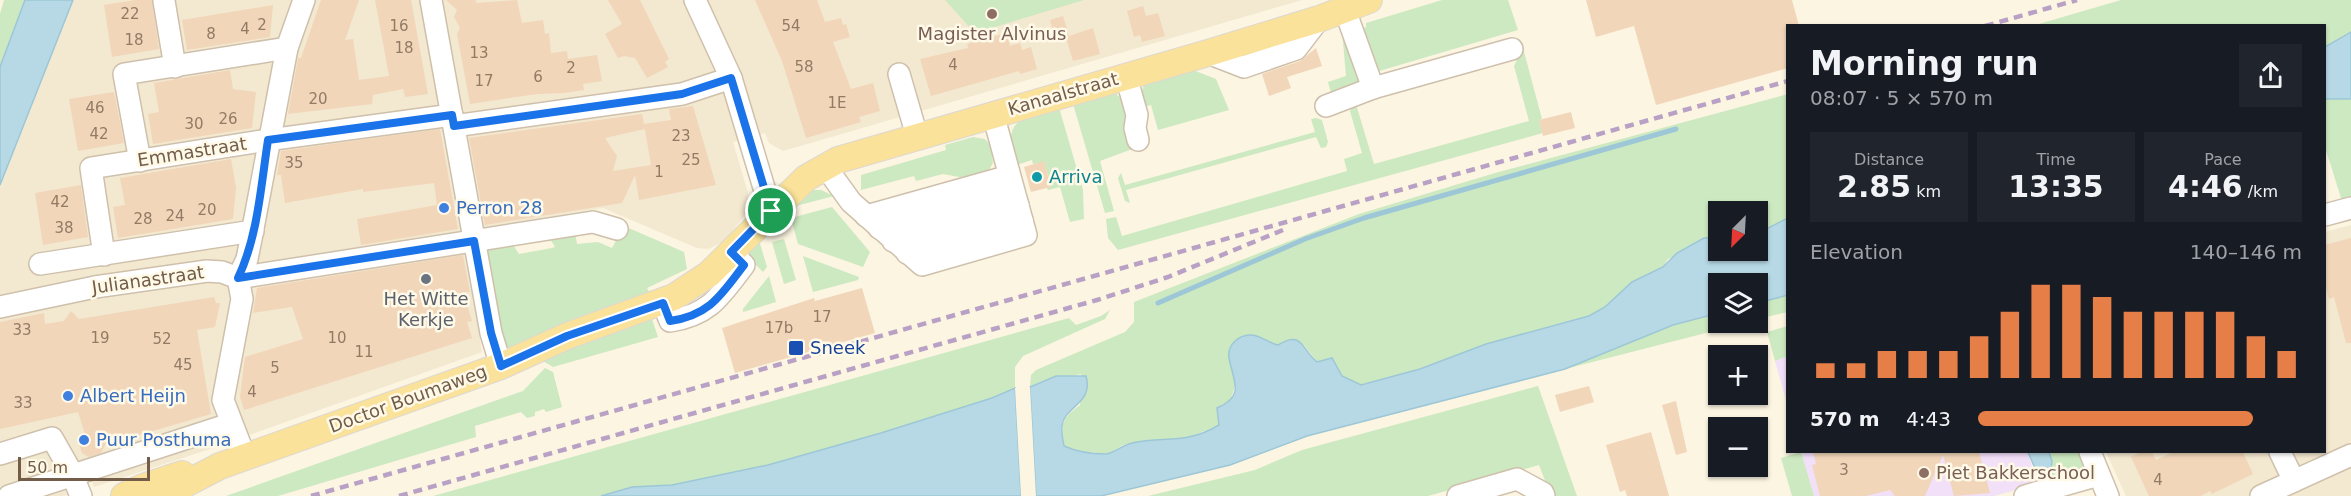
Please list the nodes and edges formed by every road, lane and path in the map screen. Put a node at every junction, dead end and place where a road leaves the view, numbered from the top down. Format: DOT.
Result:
graph roads {
  1 [pos="303,0"];
  2 [pos="431,0"];
  3 [pos="695,0"];
  4 [pos="1370,0"];
  5 [pos="164,1"];
  6 [pos="1346,10"];
  7 [pos="287,48"];
  8 [pos="1512,49"];
  9 [pos="175,67"];
  10 [pos="899,74"];
  11 [pos="1126,76"];
  12 [pos="731,78"];
  13 [pos="1373,88"];
  14 [pos="1326,106"];
  15 [pos="993,114"];
  16 [pos="453,120"];
  17 [pos="1140,127"];
  18 [pos="917,136"];
  19 [pos="268,140"];
  20 [pos="140,161"];
  21 [pos="825,166"];
  22 [pos="1015,198"];
  23 [pos="2351,208"];
  24 [pos="771,211"];
  25 [pos="2326,215"];
  26 [pos="617,229"];
  27 [pos="253,231"];
  28 [pos="887,234"];
  29 [pos="474,241"];
  30 [pos="104,255"];
  31 [pos="40,264"];
  32 [pos="238,278"];
  33 [pos="0,307"];
  34 [pos="501,366"];
  35 [pos="222,426"];
  36 [pos="2090,453"];
  37 [pos="2280,453"];
  38 [pos="0,454"];
  39 [pos="2351,455"];
  40 [pos="245,457"];
  41 [pos="220,466"];
  42 [pos="2099,475"];
  43 [pos="2294,481"];
  44 [pos="77,485"];
  45 [pos="9,496"];
  46 [pos="124,496"];
  47 [pos="162,496"];
  48 [pos="1458,496"];
  49 [pos="1544,496"];
  50 [pos="2025,496"];
  51 [pos="2108,496"];
  52 [pos="2261,496"];
  1 -- 7 [label="street"];
  2 -- 16 [label="street"];
  3 -- 12 [label="street"];
  4 -- 6 [label="main road, Kanaalstraat"];
  5 -- 9 [label="street"];
  6 -- 11 [label="main road, Kanaalstraat"];
  6 -- 13 [label="street"];
  7 -- 9 [label="street"];
  7 -- 19 [label="street"];
  8 -- 13 [label="street"];
  9 -- 20 [label="street"];
  10 -- 18 [label="street"];
  11 -- 15 [label="main road, Kanaalstraat"];
  11 -- 17 [label="street"];
  12 -- 16 [label="street, Emmastraat"];
  12 -- 24 [label="street"];
  13 -- 14 [label="street"];
  15 -- 18 [label="main road, Kanaalstraat"];
  15 -- 22 [label="street"];
  16 -- 19 [label="street, Emmastraat"];
  16 -- 29 [label="street"];
  18 -- 21 [label="main road, Kanaalstraat"];
  19 -- 20 [label="street, Emmastraat"];
  19 -- 27 [label="street"];
  20 -- 30 [label="street, Emmastraat"];
  21 -- 24 [label="main road, Kanaalstraat"];
  21 -- 28 [label="street"];
  22 -- 28 [label="street"];
  22 -- 28 [label="street"];
  22 -- 28 [label="street"];
  23 -- 25 [label="street"];
  24 -- 34 [label="main road, Doctor Boumaweg"];
  26 -- 29 [label="street, Julianastraat"];
  27 -- 30 [label="street, Julianastraat"];
  27 -- 32 [label="street"];
  29 -- 32 [label="street, Julianastraat"];
  29 -- 34 [label="street"];
  30 -- 31 [label="street, Julianastraat"];
  32 -- 33 [label="street, Julianastraat"];
  32 -- 35 [label="street"];
  34 -- 40 [label="main road, Doctor Boumaweg"];
  35 -- 40 [label="street"];
  35 -- 44 [label="street"];
  36 -- 42 [label="street"];
  37 -- 43 [label="street"];
  38 -- 44 [label="street"];
  39 -- 43 [label="street"];
  40 -- 41 [label="main road, Doctor Boumaweg"];
  41 -- 46 [label="main road, Doctor Boumaweg"];
  41 -- 47 [label="main road, Doctor Boumaweg"];
  42 -- 50 [label="street"];
  42 -- 51 [label="street"];
  43 -- 52 [label="street"];
  44 -- 45 [label="street"];
  48 -- 49 [label="street"];
}
